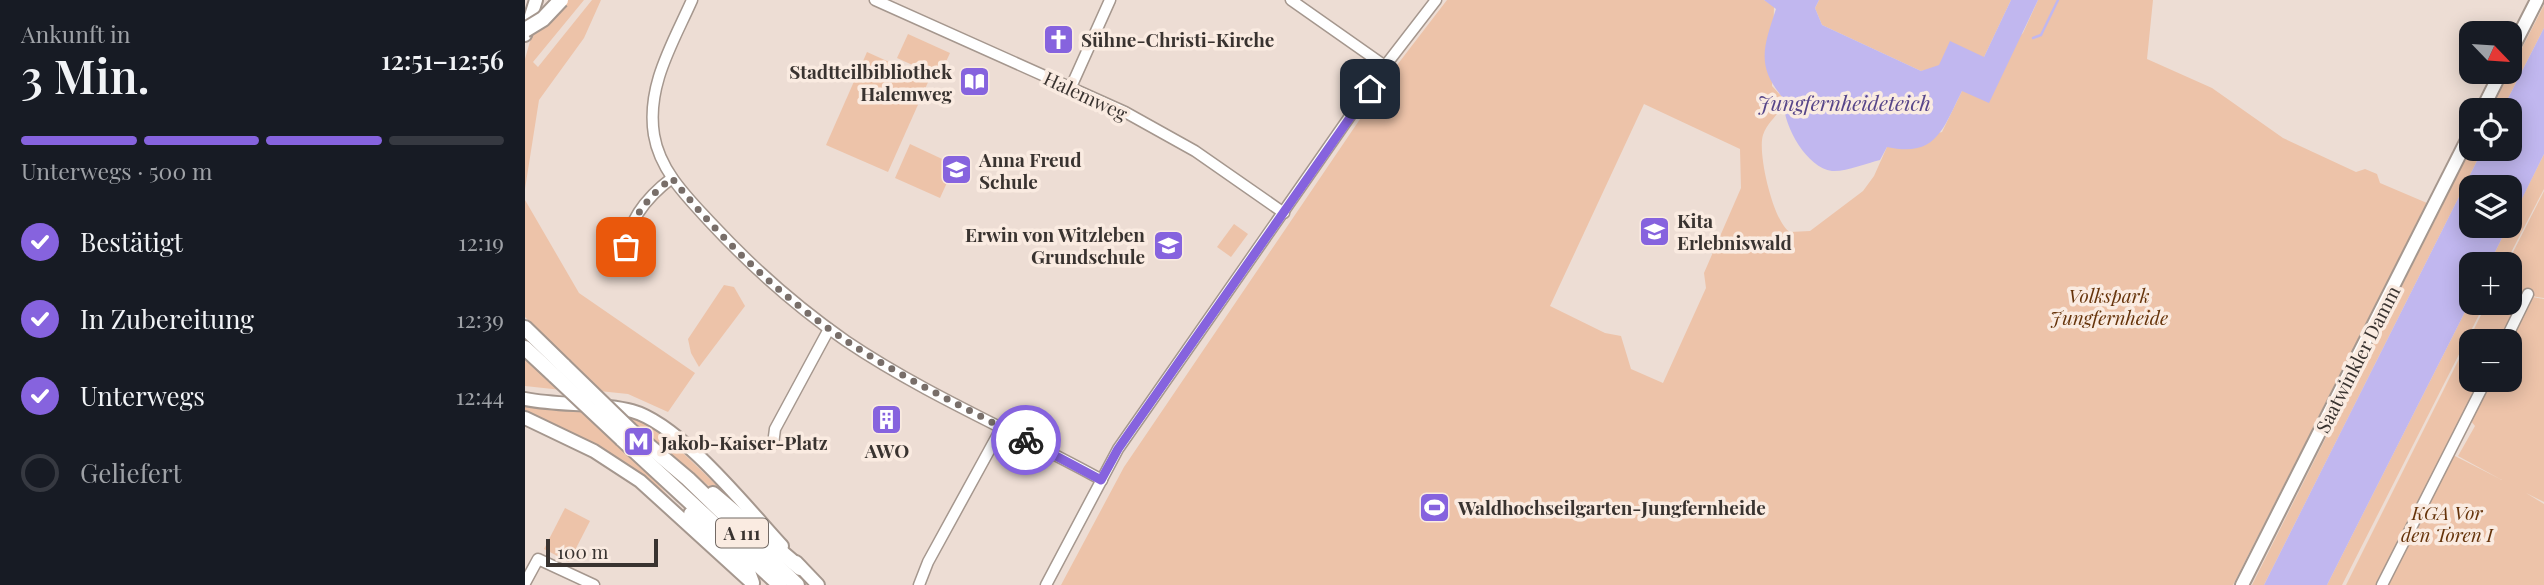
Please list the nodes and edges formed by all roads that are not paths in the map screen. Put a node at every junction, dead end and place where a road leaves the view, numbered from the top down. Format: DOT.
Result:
graph roads {
  1 [pos="536,0"];
  2 [pos="561,0"];
  3 [pos="692,0"];
  4 [pos="875,0"];
  5 [pos="1110,0"];
  6 [pos="1291,0"];
  7 [pos="1436,0"];
  8 [pos="2537,0"];
  9 [pos="2522,29"];
  10 [pos="525,30"];
  11 [pos="525,35"];
  12 [pos="1385,66"];
  13 [pos="1071,87"];
  14 [pos="2459,156"];
  15 [pos="672,178"];
  16 [pos="1284,214"];
  17 [pos="629,257"];
  18 [pos="2528,294"];
  19 [pos="525,328"];
  20 [pos="829,329"];
  21 [pos="2511,329"];
  22 [pos="525,348"];
  23 [pos="559,371"];
  24 [pos="2480,392"];
  25 [pos="525,399"];
  26 [pos="525,418"];
  27 [pos="1002,427"];
  28 [pos="633,436"];
  29 [pos="773,444"];
  30 [pos="688,479"];
  31 [pos="1101,480"];
  32 [pos="684,497"];
  33 [pos="800,568"];
  34 [pos="525,583"];
  35 [pos="753,584"];
  36 [pos="594,585"];
  37 [pos="780,585"];
  38 [pos="797,585"];
  39 [pos="818,585"];
  40 [pos="919,585"];
  41 [pos="1046,585"];
  42 [pos="2242,585"];
  43 [pos="2382,585"];
  1 -- 11 [label="main road"];
  2 -- 10 [label="highway, bridge"];
  3 -- 15 [label="street"];
  4 -- 13 [label="street, Halemweg"];
  5 -- 13 [label="street"];
  6 -- 12 [label="street"];
  7 -- 12 [label="street"];
  8 -- 9 [label="main road"];
  12 -- 16 [label="street"];
  13 -- 16 [label="street, Halemweg"];
  14 -- 42 [label="main road, Saatwinkler Damm"];
  15 -- 17 [label="street"];
  15 -- 20 [label="street"];
  16 -- 31 [label="street"];
  18 -- 21 [label="street"];
  19 -- 23 [label="highway, A 111"];
  20 -- 27 [label="street"];
  20 -- 29 [label="street"];
  22 -- 23 [label="highway, A 111"];
  23 -- 28 [label="highway, A 111, bridge"];
  24 -- 43 [label="street"];
  25 -- 33 [label="main road"];
  26 -- 35 [label="main road"];
  27 -- 31 [label="street"];
  27 -- 40 [label="street"];
  28 -- 30 [label="highway, A 111"];
  28 -- 32 [label="highway, A 111"];
  30 -- 33 [label="highway"];
  30 -- 38 [label="highway, A 111"];
  31 -- 41 [label="street"];
  32 -- 35 [label="highway"];
  32 -- 37 [label="highway, A 111"];
  33 -- 39 [label="main road"];
  34 -- 36 [label="street"];
}
